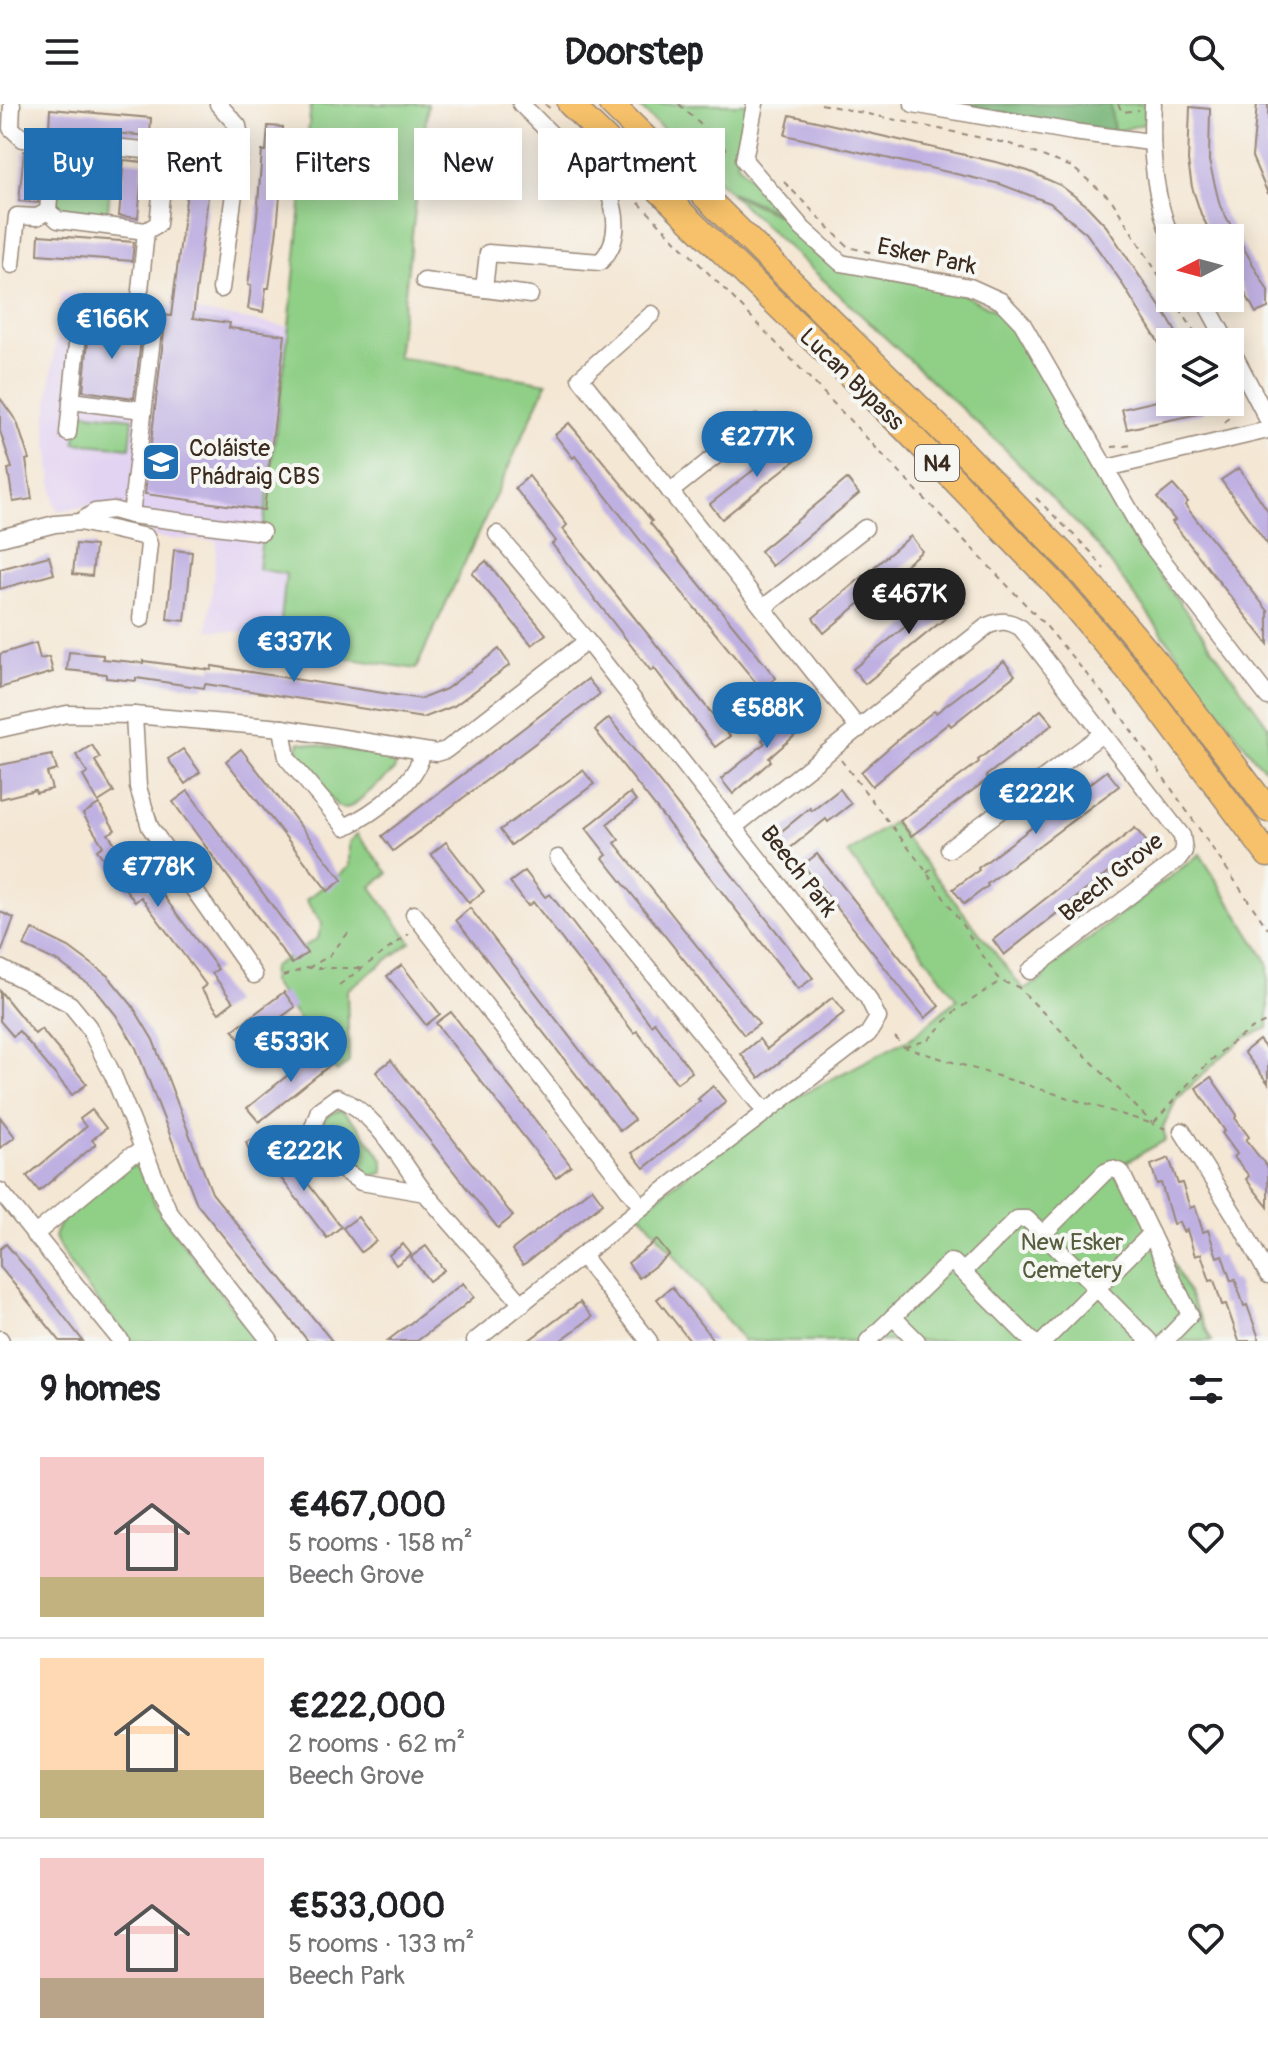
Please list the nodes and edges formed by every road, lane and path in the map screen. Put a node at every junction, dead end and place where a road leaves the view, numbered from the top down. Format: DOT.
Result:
graph roads {
  1 [pos="12,104"];
  2 [pos="218,104"];
  3 [pos="521,104"];
  4 [pos="545,104"];
  5 [pos="611,104"];
  6 [pos="679,104"];
  7 [pos="755,104"];
  8 [pos="821,104"];
  9 [pos="913,104"];
  10 [pos="1118,104"];
  11 [pos="1146,107"];
  12 [pos="563,109"];
  13 [pos="1151,133"];
  14 [pos="24,139"];
  15 [pos="122,148"];
  16 [pos="736,159"];
  17 [pos="780,178"];
  18 [pos="791,190"];
  19 [pos="49,200"];
  20 [pos="637,200"];
  21 [pos="48,211"];
  22 [pos="1166,224"];
  23 [pos="146,231"];
  24 [pos="12,265"];
  25 [pos="1156,271"];
  26 [pos="424,281"];
  27 [pos="221,289"];
  28 [pos="484,289"];
  29 [pos="140,290"];
  30 [pos="530,295"];
  31 [pos="652,314"];
  32 [pos="80,315"];
  33 [pos="99,315"];
  34 [pos="1244,374"];
  35 [pos="71,401"];
  36 [pos="143,410"];
  37 [pos="1268,420"];
  38 [pos="757,423"];
  39 [pos="1268,430"];
  40 [pos="68,433"];
  41 [pos="1107,468"];
  42 [pos="670,492"];
  43 [pos="131,515"];
  44 [pos="80,522"];
  45 [pos="865,528"];
  46 [pos="262,532"];
  47 [pos="497,534"];
  48 [pos="0,538"];
  49 [pos="763,608"];
  50 [pos="141,619"];
  51 [pos="587,641"];
  52 [pos="1268,697"];
  53 [pos="134,715"];
  54 [pos="282,728"];
  55 [pos="0,729"];
  56 [pos="859,729"];
  57 [pos="1102,734"];
  58 [pos="422,752"];
  59 [pos="840,760"];
  60 [pos="1268,810"];
  61 [pos="734,827"];
  62 [pos="949,849"];
  63 [pos="1268,855"];
  64 [pos="558,858"];
  65 [pos="934,867"];
  66 [pos="927,873"];
  67 [pos="414,914"];
  68 [pos="1268,929"];
  69 [pos="348,933"];
  70 [pos="410,934"];
  71 [pos="0,968"];
  72 [pos="307,968"];
  73 [pos="364,968"];
  74 [pos="1030,971"];
  75 [pos="254,975"];
  76 [pos="283,976"];
  77 [pos="1000,981"];
  78 [pos="339,985"];
  79 [pos="1268,1021"];
  80 [pos="895,1037"];
  81 [pos="904,1047"];
  82 [pos="765,1111"];
  83 [pos="1153,1124"];
  84 [pos="1174,1130"];
  85 [pos="143,1151"];
  86 [pos="0,1191"];
  87 [pos="425,1193"];
  88 [pos="642,1207"];
  89 [pos="1043,1234"];
  90 [pos="1151,1234"];
  91 [pos="34,1235"];
  92 [pos="582,1256"];
  93 [pos="963,1272"];
  94 [pos="1268,1275"];
  95 [pos="1096,1288"];
  96 [pos="522,1304"];
  97 [pos="893,1317"];
  98 [pos="121,1341"];
  99 [pos="270,1341"];
  100 [pos="475,1341"];
  101 [pos="649,1341"];
  102 [pos="868,1341"];
  103 [pos="917,1341"];
  104 [pos="1032,1341"];
  105 [pos="1044,1341"];
  106 [pos="1149,1341"];
  107 [pos="1165,1341"];
  1 -- 14 [label="street"];
  2 -- 27 [label="street"];
  3 -- 28 [label="street"];
  4 -- 12 [label="path"];
  5 -- 60 [label="highway, Lucan Bypass / N4"];
  6 -- 16 [label="path"];
  7 -- 41 [label="street, Esker Park"];
  8 -- 25 [label="path"];
  9 -- 13 [label="street"];
  10 -- 11 [label="path"];
  11 -- 13 [label="street"];
  12 -- 63 [label="highway, Lucan Bypass / N4"];
  13 -- 22 [label="street"];
  15 -- 23 [label="street"];
  17 -- 18 [label="path"];
  19 -- 21 [label="street"];
  20 -- 68 [label="path"];
  21 -- 23 [label="street"];
  21 -- 24 [label="street"];
  23 -- 29 [label="street"];
  26 -- 28 [label="street"];
  28 -- 30 [label="street"];
  31 -- 42 [label="street"];
  32 -- 35 [label="street"];
  33 -- 36 [label="street"];
  34 -- 37 [label="street"];
  35 -- 36 [label="street"];
  35 -- 40 [label="street"];
  36 -- 43 [label="street"];
  38 -- 42 [label="street"];
  39 -- 41 [label="street"];
  41 -- 52 [label="street, Esker Park"];
  42 -- 49 [label="street"];
  43 -- 44 [label="street"];
  43 -- 46 [label="street"];
  44 -- 48 [label="street"];
  44 -- 50 [label="street"];
  45 -- 49 [label="street"];
  47 -- 51 [label="street, Beech Park"];
  49 -- 56 [label="street"];
  51 -- 58 [label="street"];
  51 -- 61 [label="street, Beech Park"];
  53 -- 54 [label="street"];
  53 -- 55 [label="street"];
  53 -- 75 [label="street"];
  54 -- 58 [label="street"];
  54 -- 58 [label="street"];
  56 -- 57 [label="street, Beech Grove"];
  56 -- 61 [label="street, Beech Grove"];
  57 -- 62 [label="street"];
  57 -- 74 [label="street, Beech Grove"];
  59 -- 66 [label="path"];
  61 -- 82 [label="street, Beech Park"];
  64 -- 82 [label="street"];
  65 -- 66 [label="path"];
  66 -- 77 [label="path"];
  67 -- 88 [label="street"];
  69 -- 72 [label="path"];
  70 -- 73 [label="path"];
  71 -- 85 [label="street"];
  72 -- 73 [label="path"];
  72 -- 76 [label="path"];
  73 -- 78 [label="path"];
  77 -- 81 [label="path"];
  77 -- 83 [label="path"];
  79 -- 83 [label="path"];
  80 -- 81 [label="path"];
  81 -- 83 [label="path"];
  82 -- 88 [label="street, Beech Park"];
  83 -- 84 [label="path"];
  84 -- 94 [label="street"];
  85 -- 91 [label="street"];
  85 -- 99 [label="street"];
  86 -- 91 [label="street"];
  87 -- 87 [label="street"];
  87 -- 96 [label="street"];
  88 -- 92 [label="street, Beech Park"];
  89 -- 90 [label="street"];
  89 -- 93 [label="street"];
  89 -- 95 [label="street"];
  90 -- 95 [label="street"];
  90 -- 107 [label="street"];
  91 -- 98 [label="street"];
  92 -- 96 [label="street, Beech Park"];
  92 -- 101 [label="street"];
  93 -- 97 [label="street"];
  93 -- 104 [label="street"];
  95 -- 105 [label="street"];
  95 -- 106 [label="street"];
  96 -- 100 [label="street, Beech Park"];
  97 -- 102 [label="street"];
  97 -- 103 [label="street"];
}
